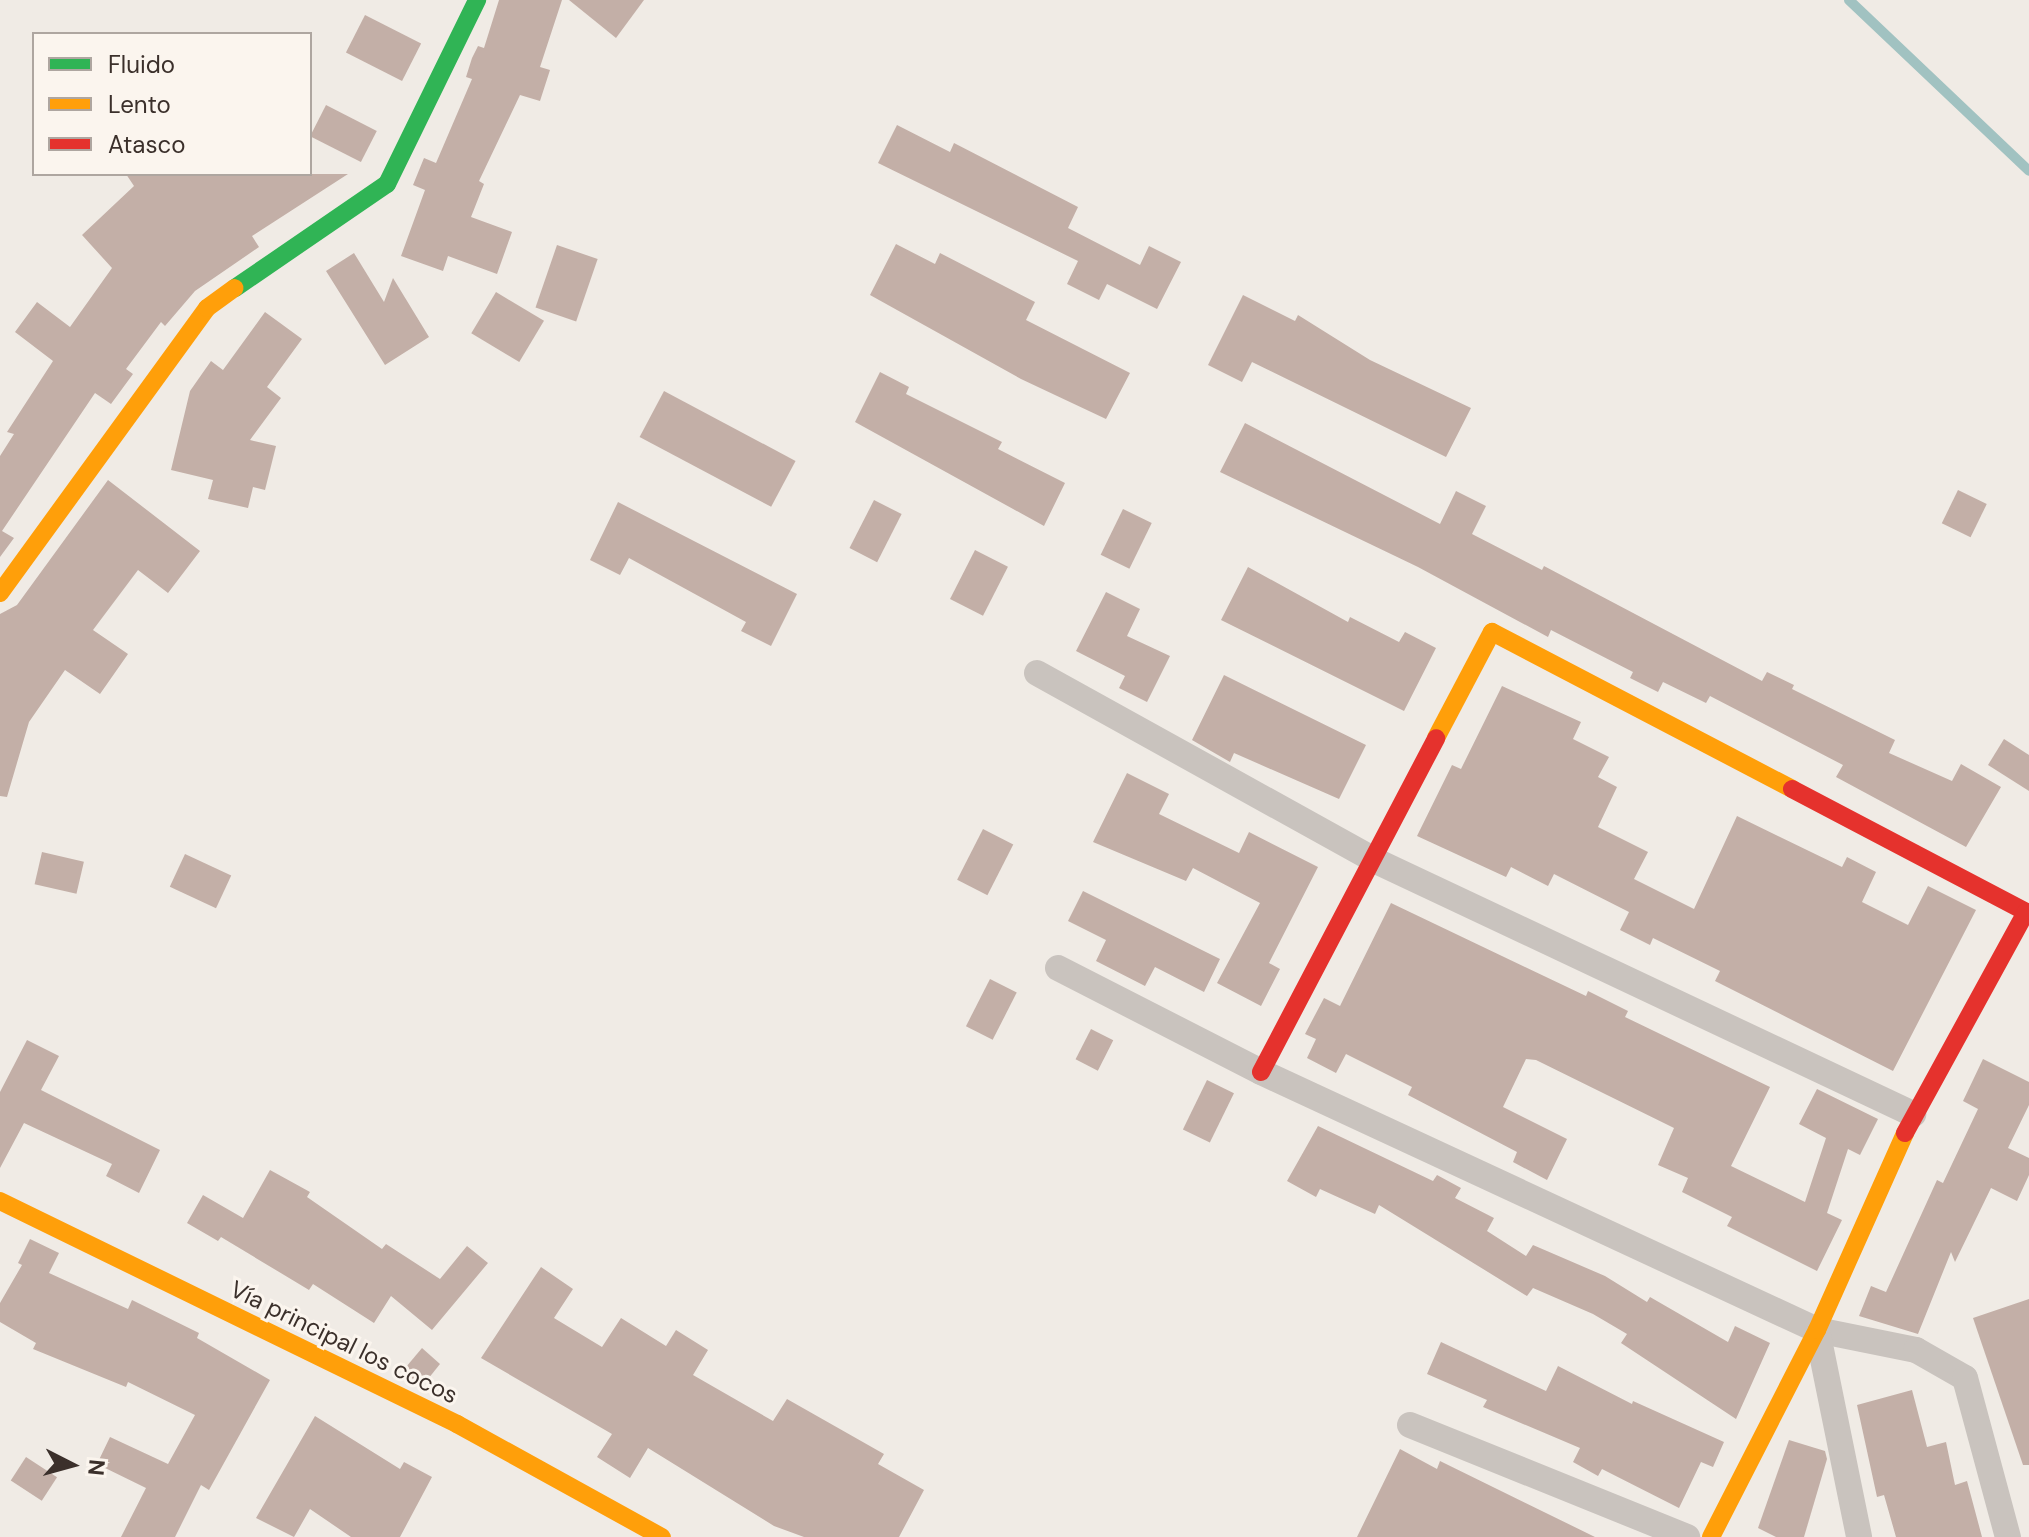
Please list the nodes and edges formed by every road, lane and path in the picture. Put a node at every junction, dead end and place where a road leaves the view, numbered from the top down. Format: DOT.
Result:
graph roads {
  1 [pos="477,0"];
  2 [pos="0,593"];
  3 [pos="1037,673"];
  4 [pos="1376,861"];
  5 [pos="1058,968"];
  6 [pos="1261,1072"];
  7 [pos="1913,1114"];
  8 [pos="0,1201"];
  9 [pos="1817,1330"];
  10 [pos="1410,1425"];
  11 [pos="662,1537"];
  12 [pos="1687,1537"];
  13 [pos="1711,1537"];
  14 [pos="1859,1537"];
  15 [pos="2008,1537"];
  1 -- 2 [label="street"];
  3 -- 4 [label="street"];
  4 -- 6 [label="street"];
  4 -- 7 [label="street"];
  4 -- 7 [label="street"];
  5 -- 6 [label="street"];
  6 -- 9 [label="street"];
  7 -- 9 [label="street"];
  8 -- 11 [label="street, Vía principal los cocos"];
  9 -- 13 [label="street"];
  9 -- 14 [label="street"];
  9 -- 15 [label="street"];
  10 -- 12 [label="street"];
}
